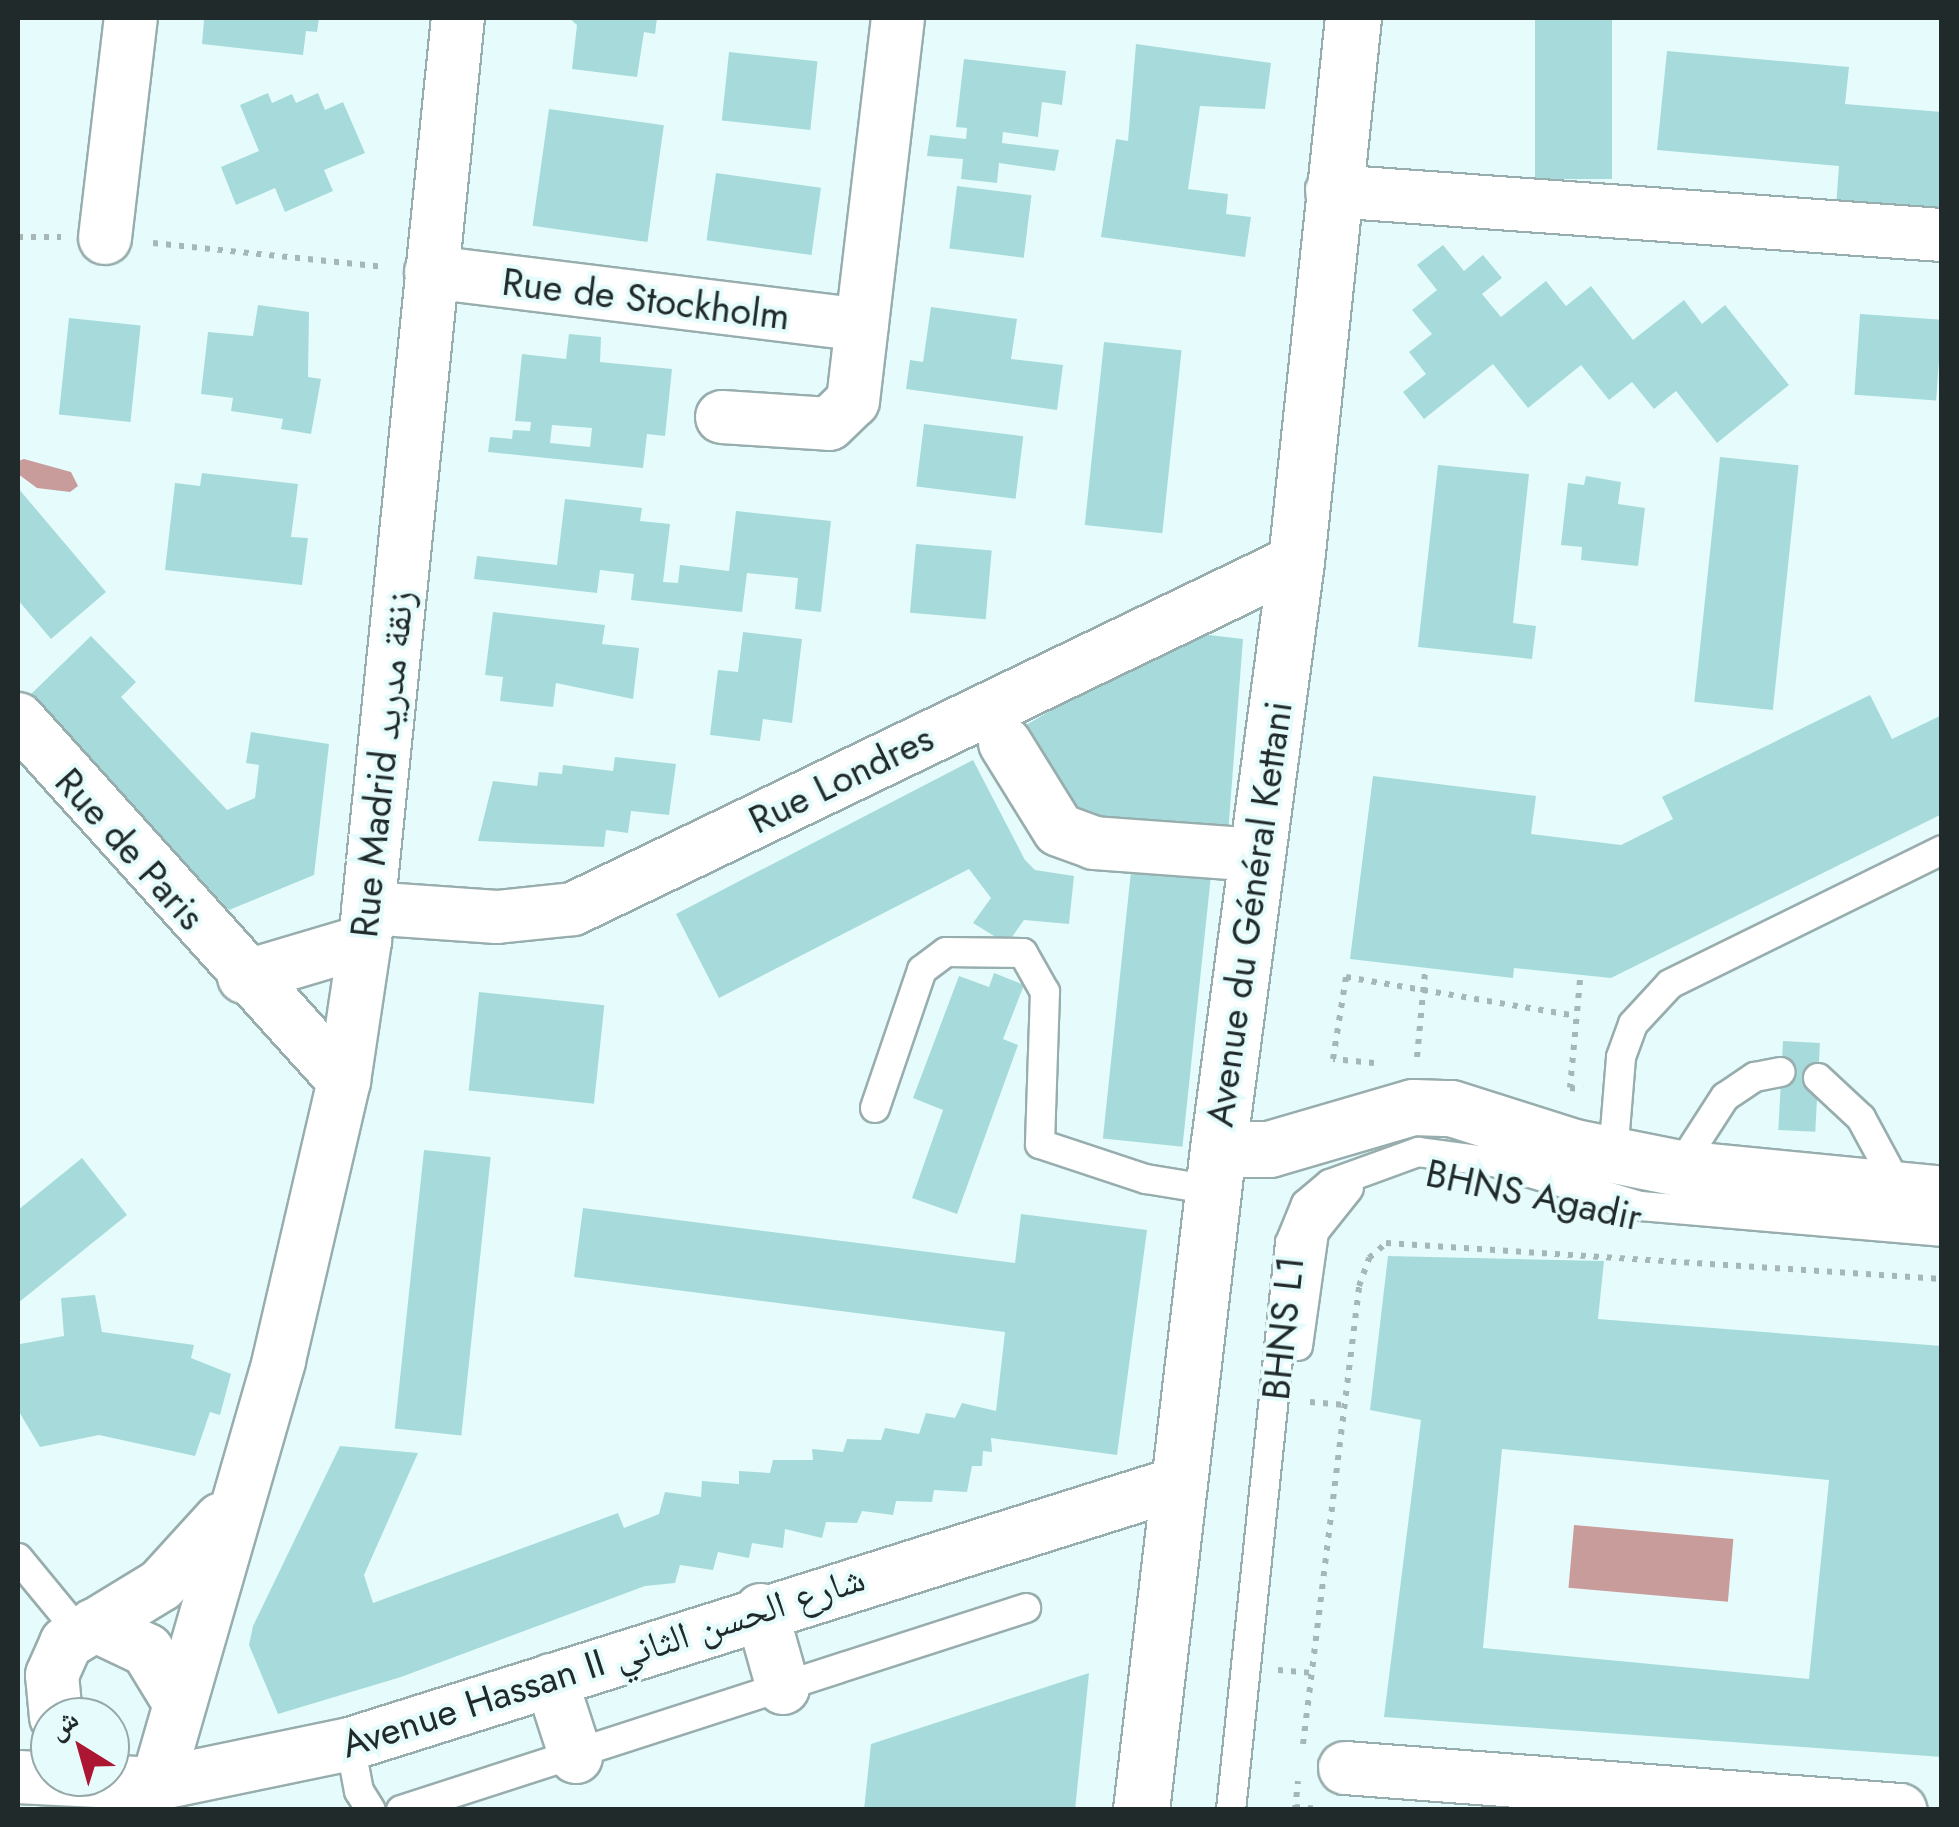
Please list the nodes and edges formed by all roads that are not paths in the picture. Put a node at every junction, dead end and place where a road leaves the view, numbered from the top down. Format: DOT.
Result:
graph roads {
  1 [pos="131,18"];
  2 [pos="458,18"];
  3 [pos="898,18"];
  4 [pos="1354,18"];
  5 [pos="1332,191"];
  6 [pos="1942,235"];
  7 [pos="105,238"];
  8 [pos="430,272"];
  9 [pos="862,325"];
  10 [pos="722,417"];
  11 [pos="1296,560"];
  12 [pos="18,720"];
  13 [pos="1006,743"];
  14 [pos="1942,850"];
  15 [pos="1259,855"];
  16 [pos="367,925"];
  17 [pos="244,977"];
  18 [pos="1781,1072"];
  19 [pos="1818,1078"];
  20 [pos="344,1080"];
  21 [pos="874,1108"];
  22 [pos="1613,1155"];
  23 [pos="1679,1168"];
  24 [pos="1215,1170"];
  25 [pos="1921,1192"];
  26 [pos="1942,1232"];
  27 [pos="1942,1248"];
  28 [pos="1179,1483"];
  29 [pos="235,1497"];
  30 [pos="18,1558"];
  31 [pos="1026,1608"];
  32 [pos="761,1610"];
  33 [pos="70,1662"];
  34 [pos="552,1680"];
  35 [pos="784,1688"];
  36 [pos="177,1699"];
  37 [pos="18,1722"];
  38 [pos="350,1744"];
  39 [pos="576,1757"];
  40 [pos="1315,1762"];
  41 [pos="130,1783"];
  42 [pos="157,1784"];
  43 [pos="1667,1799"];
  44 [pos="371,1810"];
  45 [pos="401,1810"];
  46 [pos="1141,1810"];
  47 [pos="1230,1810"];
  48 [pos="1246,1810"];
  49 [pos="1900,1810"];
  1 -- 7 [label="street"];
  2 -- 8 [label="street, Rue Madrid زنقة مدريد"];
  3 -- 9 [label="street"];
  4 -- 5 [label="street, Avenue du Général Kettani"];
  5 -- 6 [label="street"];
  5 -- 11 [label="street, Avenue du Général Kettani"];
  8 -- 9 [label="street, Rue de Stockholm"];
  8 -- 16 [label="street, Rue Madrid زنقة مدريد"];
  9 -- 10 [label="street"];
  11 -- 15 [label="street, Avenue du Général Kettani"];
  11 -- 16 [label="street, Rue Londres"];
  12 -- 17 [label="street, Rue de Paris"];
  13 -- 15 [label="street"];
  14 -- 22 [label="lane"];
  15 -- 24 [label="street, Avenue du Général Kettani"];
  16 -- 17 [label="street"];
  16 -- 20 [label="street, Rue Madrid زنقة مدريد"];
  17 -- 20 [label="street, Rue de Paris"];
  18 -- 23 [label="lane"];
  19 -- 25 [label="lane"];
  20 -- 29 [label="street, Rue Madrid زنقة مدريد"];
  21 -- 24 [label="lane"];
  22 -- 23 [label="street"];
  22 -- 24 [label="street"];
  23 -- 25 [label="street"];
  24 -- 28 [label="street, Avenue du Général Kettani"];
  26 -- 47 [label="lane, BHNS L1"];
  27 -- 48 [label="lane, BHNS Agadir"];
  28 -- 32 [label="street, Avenue Hassan II شارع الحسن الثاني"];
  28 -- 46 [label="street, Avenue du Général Kettani"];
  29 -- 33 [label="street, Rue Madrid زنقة مدريد"];
  29 -- 36 [label="street, Rue Madrid زنقة مدريد"];
  30 -- 33 [label="lane"];
  31 -- 35 [label="lane"];
  32 -- 34 [label="street, Avenue Hassan II شارع الحسن الثاني"];
  32 -- 35 [label="street"];
  33 -- 36 [label="street"];
  33 -- 37 [label="street"];
  34 -- 38 [label="street, Avenue Hassan II شارع الحسن الثاني"];
  34 -- 39 [label="street"];
  35 -- 39 [label="lane"];
  36 -- 42 [label="street, Rue Madrid زنقة مدريد"];
  38 -- 42 [label="street, Avenue Hassan II شارع الحسن الثاني"];
  38 -- 44 [label="lane"];
  39 -- 45 [label="lane"];
  40 -- 43 [label="street"];
  41 -- 42 [label="street, Avenue Hassan II شارع الحسن الثاني"];
  43 -- 49 [label="street"];
}
